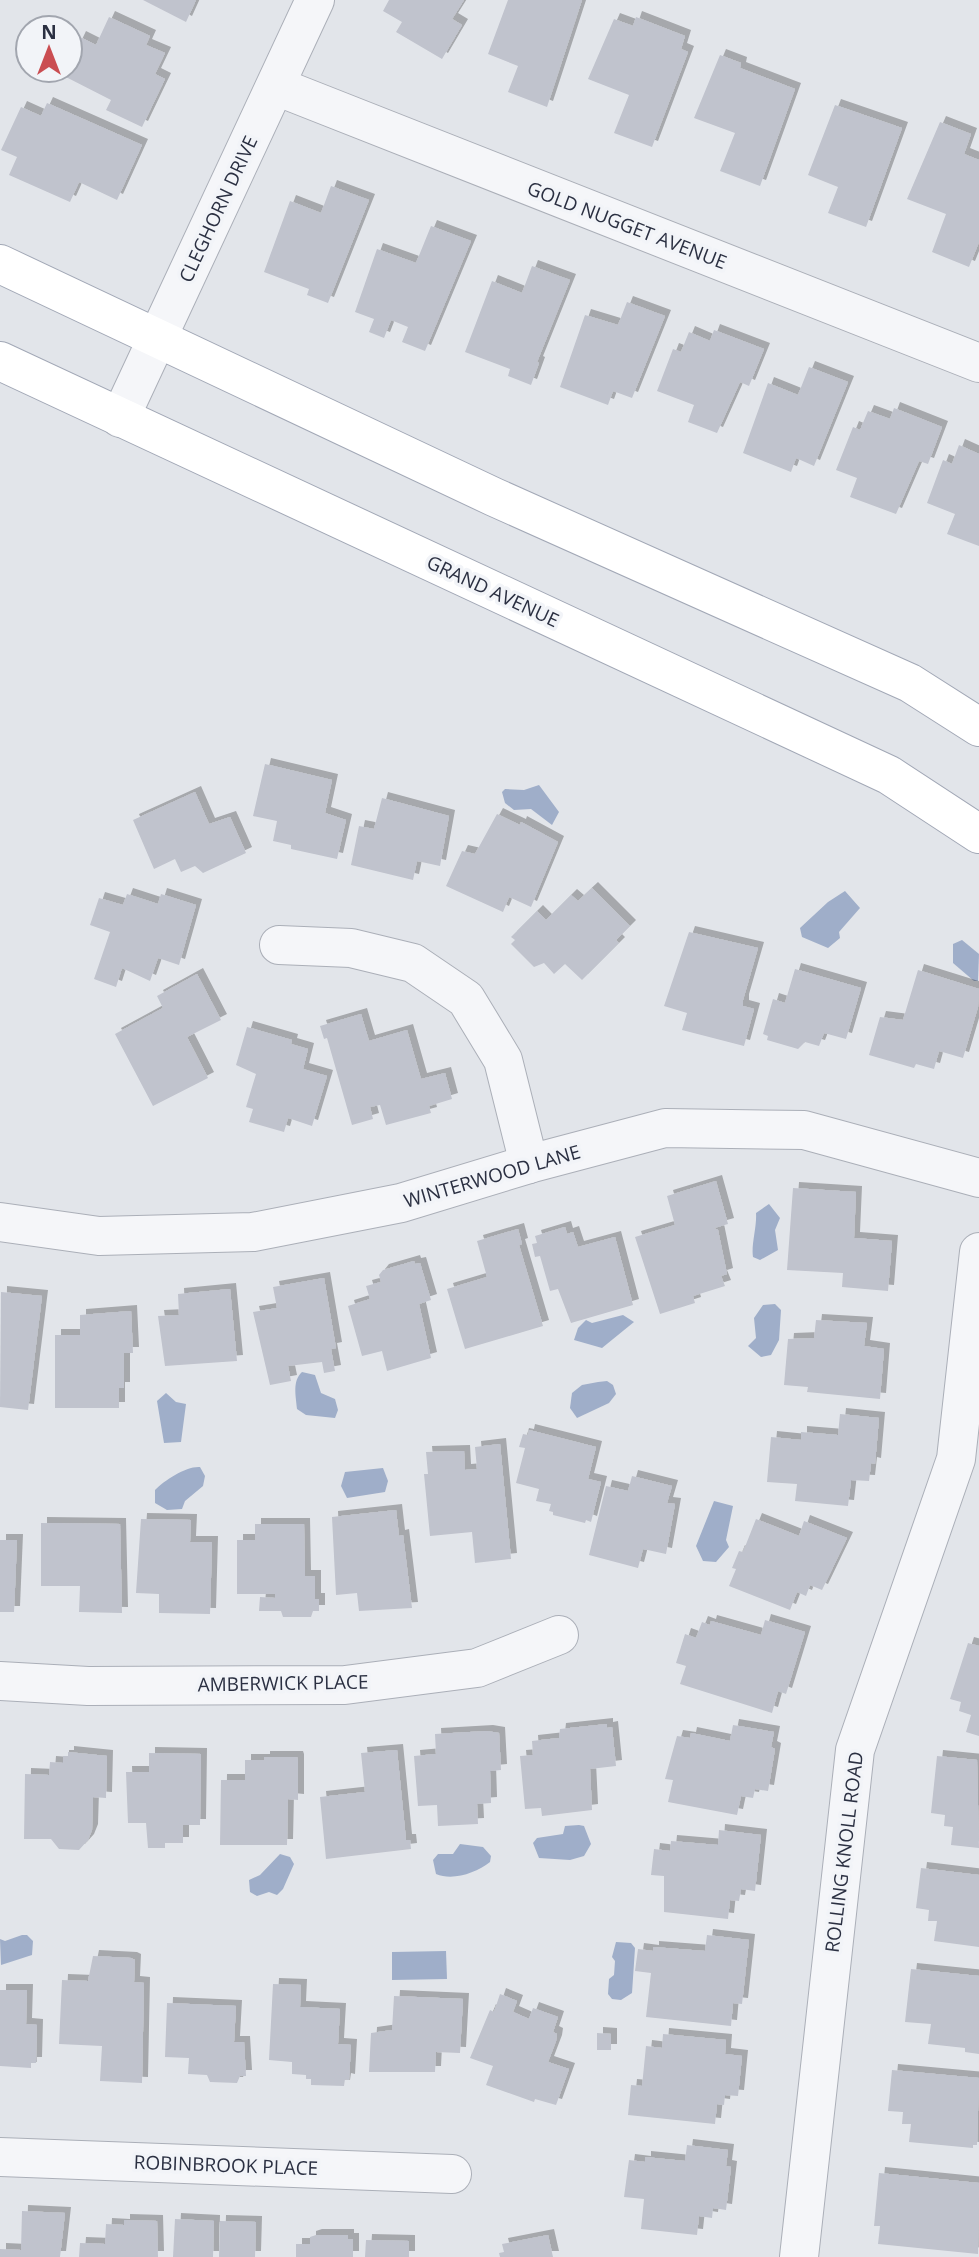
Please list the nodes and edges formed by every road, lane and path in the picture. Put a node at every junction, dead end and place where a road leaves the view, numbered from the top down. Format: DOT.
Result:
graph roads {
  1 [pos="314,0"];
  2 [pos="275,86"];
  3 [pos="0,264"];
  4 [pos="157,339"];
  5 [pos="0,361"];
  6 [pos="979,363"];
  7 [pos="120,418"];
  8 [pos="979,726"];
  9 [pos="979,834"];
  10 [pos="279,946"];
  11 [pos="529,1164"];
  12 [pos="979,1178"];
  13 [pos="0,1222"];
  14 [pos="979,1252"];
  15 [pos="967,1462"];
  16 [pos="559,1635"];
  17 [pos="0,1681"];
  18 [pos="0,2157"];
  19 [pos="452,2174"];
  20 [pos="799,2257"];
  1 -- 2 [label="street, CLEGHORN DRIVE"];
  2 -- 4 [label="street, CLEGHORN DRIVE"];
  2 -- 6 [label="street, GOLD NUGGET AVENUE"];
  3 -- 4 [label="main road"];
  4 -- 7 [label="street, CLEGHORN DRIVE"];
  4 -- 8 [label="main road"];
  5 -- 7 [label="main road, GRAND AVENUE"];
  7 -- 9 [label="main road, GRAND AVENUE"];
  10 -- 11 [label="street"];
  11 -- 12 [label="street, WINTERWOOD LANE"];
  11 -- 13 [label="street, WINTERWOOD LANE"];
  14 -- 15 [label="street, ROLLING KNOLL ROAD"];
  15 -- 20 [label="street, ROLLING KNOLL ROAD"];
  16 -- 17 [label="street, AMBERWICK PLACE"];
  18 -- 19 [label="street, ROBINBROOK PLACE"];
}
